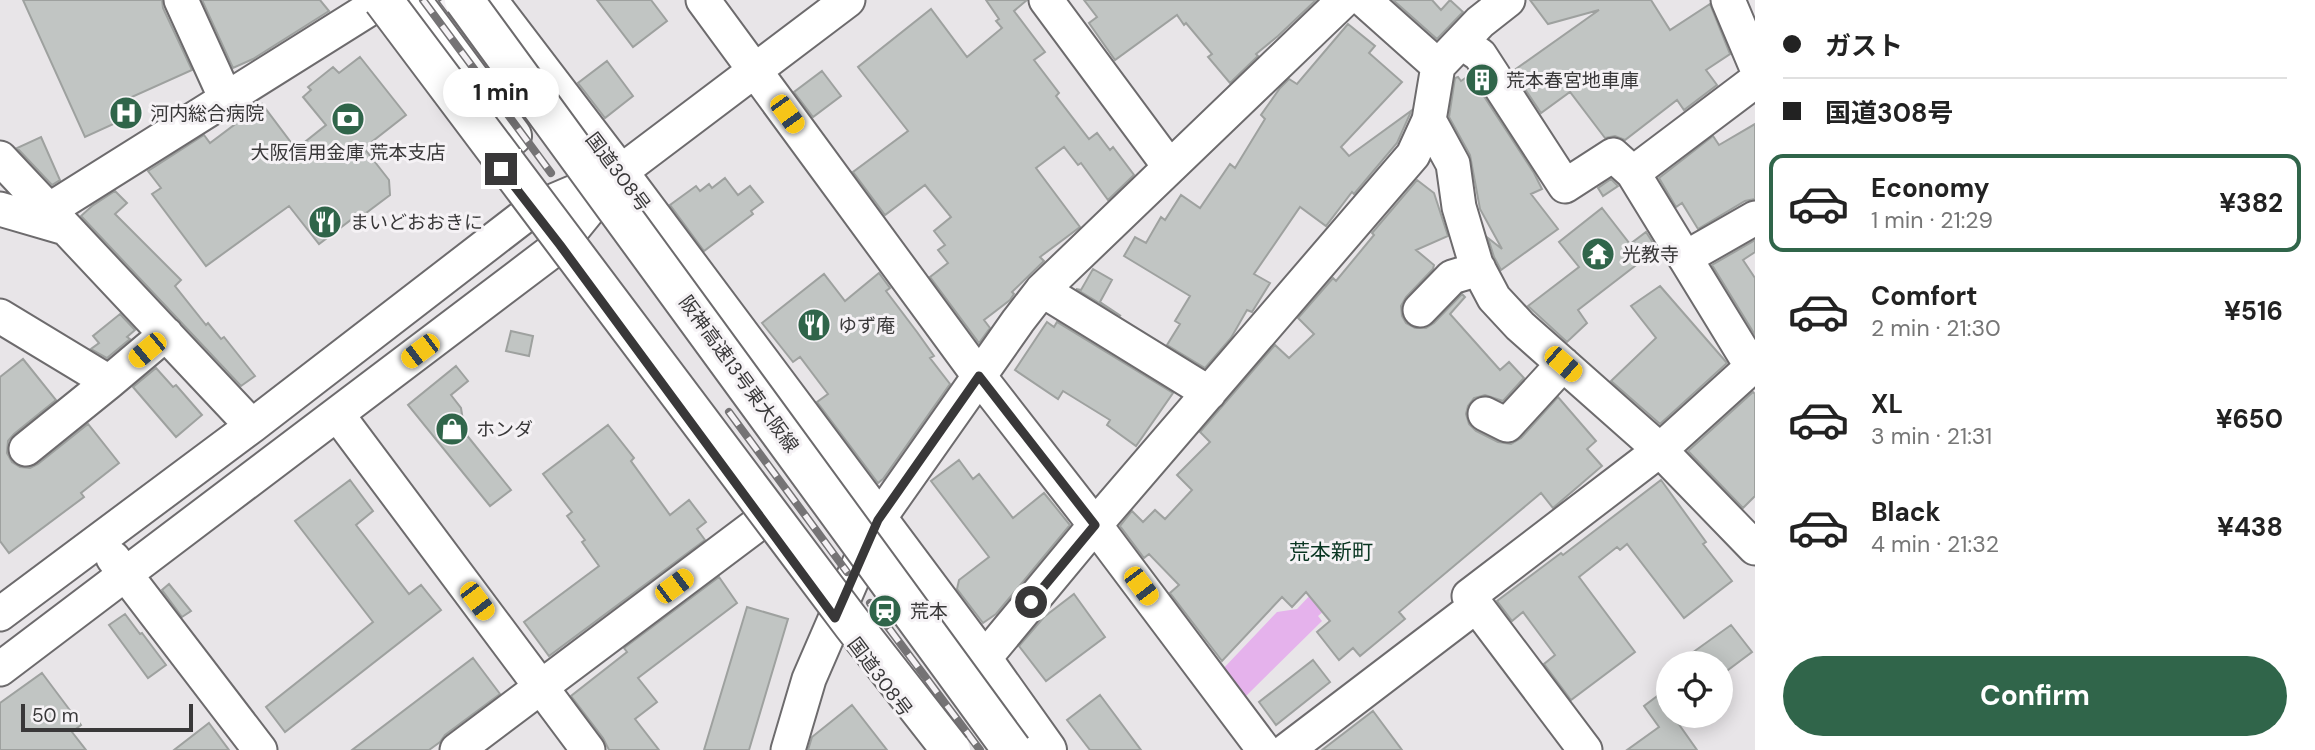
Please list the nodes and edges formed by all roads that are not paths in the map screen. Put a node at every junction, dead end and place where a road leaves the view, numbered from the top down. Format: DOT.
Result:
graph roads {
  1 [pos="181,0"];
  2 [pos="411,0"];
  3 [pos="435,0"];
  4 [pos="464,0"];
  5 [pos="487,0"];
  6 [pos="703,0"];
  7 [pos="848,0"];
  8 [pos="1046,0"];
  9 [pos="1344,0"];
  10 [pos="1364,0"];
  11 [pos="1508,0"];
  12 [pos="1728,0"];
  13 [pos="376,2"];
  14 [pos="1450,54"];
  15 [pos="1755,65"];
  16 [pos="755,71"];
  17 [pos="226,99"];
  18 [pos="1429,120"];
  19 [pos="0,158"];
  20 [pos="1169,166"];
  21 [pos="619,173"];
  22 [pos="1633,173"];
  23 [pos="0,209"];
  24 [pos="533,210"];
  25 [pos="1755,218"];
  26 [pos="57,219"];
  27 [pos="560,245"];
  28 [pos="1685,258"];
  29 [pos="1479,269"];
  30 [pos="1042,290"];
  31 [pos="1420,310"];
  32 [pos="0,316"];
  33 [pos="166,334"];
  34 [pos="1563,364"];
  35 [pos="1753,365"];
  36 [pos="979,376"];
  37 [pos="109,382"];
  38 [pos="1209,393"];
  39 [pos="337,414"];
  40 [pos="1485,414"];
  41 [pos="252,426"];
  42 [pos="26,449"];
  43 [pos="1660,450"];
  44 [pos="736,467"];
  45 [pos="763,520"];
  46 [pos="878,520"];
  47 [pos="1095,525"];
  48 [pos="99,540"];
  49 [pos="1755,548"];
  50 [pos="126,574"];
  51 [pos="899,592"];
  52 [pos="1476,606"];
  53 [pos="1,612"];
  54 [pos="835,618"];
  55 [pos="983,660"];
  56 [pos="0,669"];
  57 [pos="541,686"];
  58 [pos="260,750"];
  59 [pos="457,750"];
  60 [pos="588,750"];
  61 [pos="788,750"];
  62 [pos="935,750"];
  63 [pos="951,750"];
  64 [pos="1012,750"];
  65 [pos="1047,750"];
  66 [pos="1264,750"];
  67 [pos="1287,750"];
  68 [pos="1585,750"];
  1 -- 17 [label="street"];
  2 -- 44 [label="highway, bridge"];
  3 -- 51 [label="highway, bridge"];
  4 -- 51 [label="highway, 阪神高速13号東大阪線, bridge"];
  5 -- 21 [label="highway, 国道308号"];
  6 -- 16 [label="street"];
  7 -- 16 [label="street"];
  8 -- 20 [label="street"];
  9 -- 20 [label="street"];
  10 -- 14 [label="street"];
  11 -- 14 [label="street"];
  12 -- 15 [label="street"];
  13 -- 17 [label="street"];
  13 -- 24 [label="highway, 国道308号"];
  13 -- 44 [label="highway, bridge"];
  14 -- 18 [label="street"];
  14 -- 22 [label="street"];
  15 -- 22 [label="street"];
  16 -- 21 [label="street"];
  16 -- 36 [label="street"];
  17 -- 26 [label="street"];
  18 -- 29 [label="street"];
  18 -- 38 [label="street"];
  19 -- 26 [label="street"];
  20 -- 30 [label="street"];
  21 -- 24 [label="street"];
  21 -- 27 [label="street"];
  21 -- 46 [label="highway, 国道308号"];
  22 -- 28 [label="street"];
  23 -- 26 [label="street"];
  24 -- 27 [label="highway, 国道308号"];
  24 -- 41 [label="street"];
  25 -- 28 [label="street"];
  26 -- 33 [label="street"];
  27 -- 39 [label="street"];
  27 -- 45 [label="highway, 国道308号"];
  28 -- 35 [label="street"];
  29 -- 31 [label="street"];
  29 -- 34 [label="street"];
  30 -- 36 [label="street"];
  30 -- 38 [label="street"];
  32 -- 37 [label="street"];
  33 -- 37 [label="street"];
  33 -- 41 [label="street"];
  34 -- 40 [label="street"];
  34 -- 43 [label="street"];
  35 -- 43 [label="street"];
  36 -- 46 [label="street"];
  36 -- 47 [label="street"];
  37 -- 42 [label="street"];
  38 -- 47 [label="street"];
  39 -- 50 [label="street"];
  39 -- 57 [label="street"];
  41 -- 48 [label="street"];
  43 -- 49 [label="street"];
  43 -- 52 [label="street"];
  44 -- 63 [label="highway, bridge"];
  45 -- 54 [label="highway, 国道308号"];
  45 -- 57 [label="street"];
  46 -- 54 [label="street"];
  46 -- 55 [label="highway, 国道308号"];
  47 -- 55 [label="street"];
  47 -- 66 [label="street"];
  48 -- 50 [label="street"];
  48 -- 53 [label="street"];
  50 -- 56 [label="street"];
  50 -- 58 [label="street"];
  51 -- 64 [label="highway, 阪神高速13号東大阪線, bridge"];
  52 -- 67 [label="street"];
  52 -- 68 [label="street"];
  54 -- 61 [label="street"];
  54 -- 62 [label="highway, 国道308号"];
  55 -- 65 [label="highway, 国道308号"];
  57 -- 59 [label="street"];
  57 -- 60 [label="street"];
}
